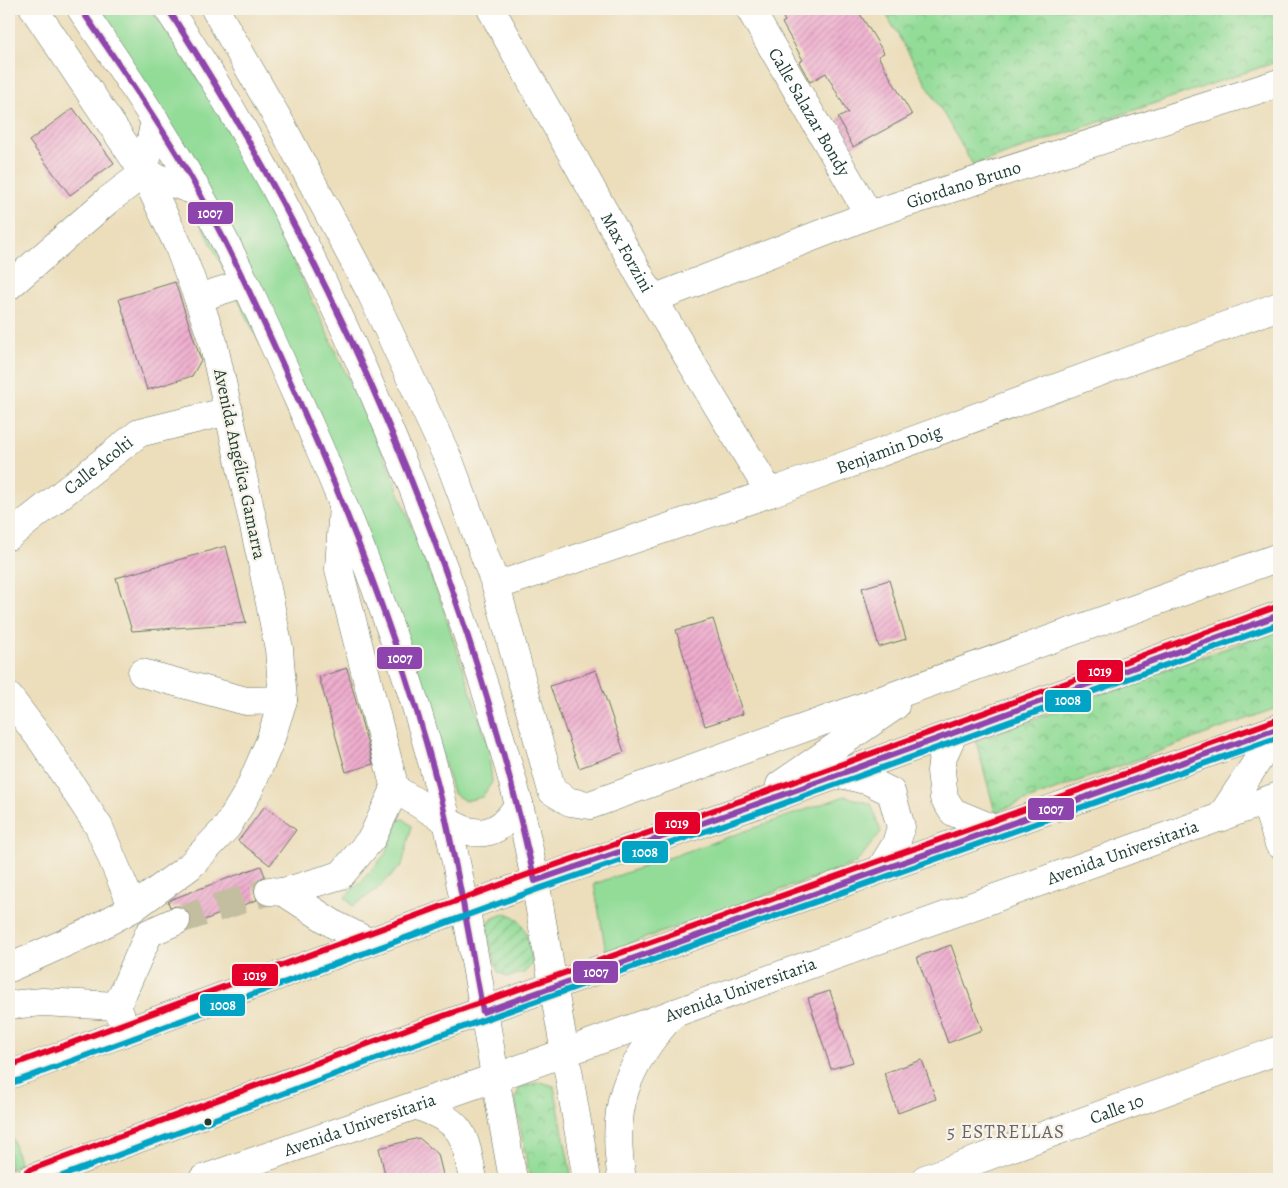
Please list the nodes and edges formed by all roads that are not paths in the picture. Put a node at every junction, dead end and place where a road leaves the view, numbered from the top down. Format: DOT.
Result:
graph roads {
  1 [pos="34,9"];
  2 [pos="81,9"];
  3 [pos="168,9"];
  4 [pos="215,9"];
  5 [pos="491,9"];
  6 [pos="750,9"];
  7 [pos="1279,84"];
  8 [pos="155,120"];
  9 [pos="144,173"];
  10 [pos="198,192"];
  11 [pos="869,215"];
  12 [pos="245,283"];
  13 [pos="9,286"];
  14 [pos="198,298"];
  15 [pos="653,299"];
  16 [pos="1279,306"];
  17 [pos="228,411"];
  18 [pos="770,493"];
  19 [pos="343,504"];
  20 [pos="9,536"];
  21 [pos="1279,557"];
  22 [pos="496,586"];
  23 [pos="1279,615"];
  24 [pos="142,673"];
  25 [pos="928,684"];
  26 [pos="9,697"];
  27 [pos="283,700"];
  28 [pos="1279,728"];
  29 [pos="954,732"];
  30 [pos="840,774"];
  31 [pos="395,789"];
  32 [pos="1272,799"];
  33 [pos="519,803"];
  34 [pos="746,808"];
  35 [pos="1220,818"];
  36 [pos="447,821"];
  37 [pos="994,829"];
  38 [pos="1279,844"];
  39 [pos="880,870"];
  40 [pos="534,881"];
  41 [pos="464,906"];
  42 [pos="133,908"];
  43 [pos="176,921"];
  44 [pos="369,942"];
  45 [pos="9,968"];
  46 [pos="553,987"];
  47 [pos="9,1004"];
  48 [pos="483,1012"];
  49 [pos="674,1014"];
  50 [pos="122,1018"];
  51 [pos="1279,1050"];
  52 [pos="565,1053"];
  53 [pos="9,1075"];
  54 [pos="494,1078"];
  55 [pos="418,1106"];
  56 [pos="255,1170"];
  57 [pos="30,1179"];
  58 [pos="203,1179"];
  59 [pos="473,1179"];
  60 [pos="514,1179"];
  61 [pos="588,1179"];
  62 [pos="622,1179"];
  63 [pos="925,1179"];
  1 -- 9 [label="main road, Avenida Angélica Gamarra"];
  2 -- 8 [label="main road"];
  3 -- 33 [label="main road"];
  4 -- 22 [label="main road"];
  5 -- 15 [label="main road, Max Forzini"];
  6 -- 11 [label="main road, Calle Salazar Bondy"];
  7 -- 11 [label="main road, Giordano Bruno"];
  8 -- 9 [label="main road"];
  8 -- 10 [label="main road"];
  9 -- 10 [label="main road"];
  9 -- 13 [label="main road"];
  9 -- 14 [label="main road, Avenida Angélica Gamarra"];
  10 -- 12 [label="main road"];
  11 -- 15 [label="main road, Giordano Bruno"];
  12 -- 14 [label="main road"];
  12 -- 19 [label="main road"];
  14 -- 17 [label="main road, Avenida Angélica Gamarra"];
  15 -- 18 [label="main road, Max Forzini"];
  16 -- 18 [label="main road, Benjamin Doig"];
  17 -- 20 [label="main road, Calle Acolti"];
  17 -- 27 [label="main road, Avenida Angélica Gamarra"];
  18 -- 22 [label="main road, Benjamin Doig"];
  19 -- 31 [label="main road"];
  19 -- 36 [label="main road"];
  21 -- 25 [label="main road"];
  22 -- 25 [label="main road"];
  23 -- 29 [label="main road"];
  24 -- 27 [label="main road"];
  25 -- 34 [label="main road"];
  26 -- 42 [label="main road"];
  27 -- 42 [label="main road, Avenida Angélica Gamarra"];
  28 -- 35 [label="main road"];
  28 -- 37 [label="main road"];
  29 -- 30 [label="main road"];
  29 -- 37 [label="main road"];
  30 -- 34 [label="main road"];
  30 -- 39 [label="main road"];
  31 -- 36 [label="main road"];
  31 -- 44 [label="main road"];
  32 -- 35 [label="main road, Avenida Universitaria"];
  32 -- 38 [label="main road"];
  33 -- 36 [label="main road"];
  33 -- 40 [label="main road"];
  34 -- 40 [label="main road"];
  35 -- 49 [label="main road, Avenida Universitaria"];
  36 -- 41 [label="main road"];
  37 -- 39 [label="main road"];
  39 -- 46 [label="main road"];
  40 -- 41 [label="main road"];
  40 -- 46 [label="main road"];
  41 -- 44 [label="main road"];
  41 -- 48 [label="main road"];
  42 -- 45 [label="main road"];
  43 -- 50 [label="main road"];
  44 -- 50 [label="main road"];
  46 -- 48 [label="main road"];
  46 -- 52 [label="main road"];
  47 -- 50 [label="main road"];
  48 -- 54 [label="main road"];
  48 -- 57 [label="main road"];
  49 -- 52 [label="main road, Avenida Universitaria"];
  49 -- 62 [label="main road"];
  50 -- 53 [label="main road"];
  51 -- 63 [label="main road, Calle 10"];
  52 -- 54 [label="main road, Avenida Universitaria"];
  52 -- 61 [label="main road"];
  54 -- 55 [label="main road, Avenida Universitaria"];
  54 -- 60 [label="main road"];
  55 -- 56 [label="main road, Avenida Universitaria"];
  55 -- 59 [label="main road"];
  56 -- 58 [label="main road, Avenida Universitaria"];
}
